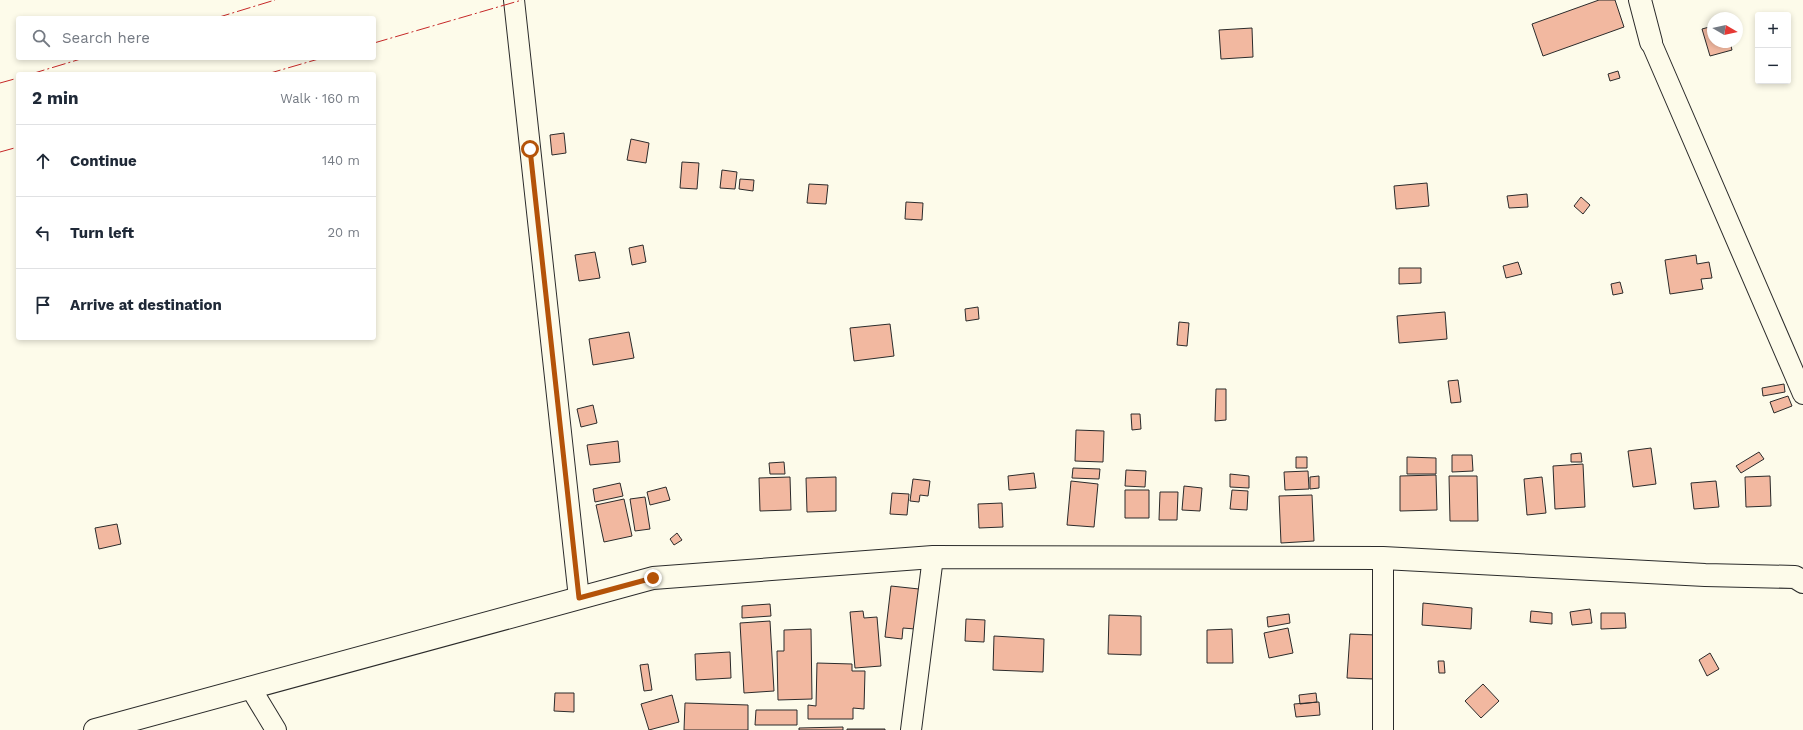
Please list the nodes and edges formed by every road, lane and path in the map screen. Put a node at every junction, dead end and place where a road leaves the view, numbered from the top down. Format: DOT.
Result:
graph roads {
  1 [pos="514,0"];
  2 [pos="1640,0"];
  3 [pos="1651,42"];
  4 [pos="1803,394"];
  5 [pos="933,557"];
  6 [pos="1383,558"];
  7 [pos="1800,578"];
  8 [pos="579,598"];
  9 [pos="250,687"];
  10 [pos="95,730"];
  11 [pos="276,730"];
  12 [pos="911,730"];
  13 [pos="1383,730"];
  1 -- 8 [label="street"];
  2 -- 3 [label="main road"];
  3 -- 4 [label="street"];
  5 -- 6 [label="main road"];
  5 -- 8 [label="main road"];
  5 -- 12 [label="street"];
  6 -- 7 [label="main road"];
  6 -- 13 [label="street"];
  8 -- 9 [label="main road"];
  9 -- 10 [label="main road"];
  9 -- 11 [label="street"];
}
